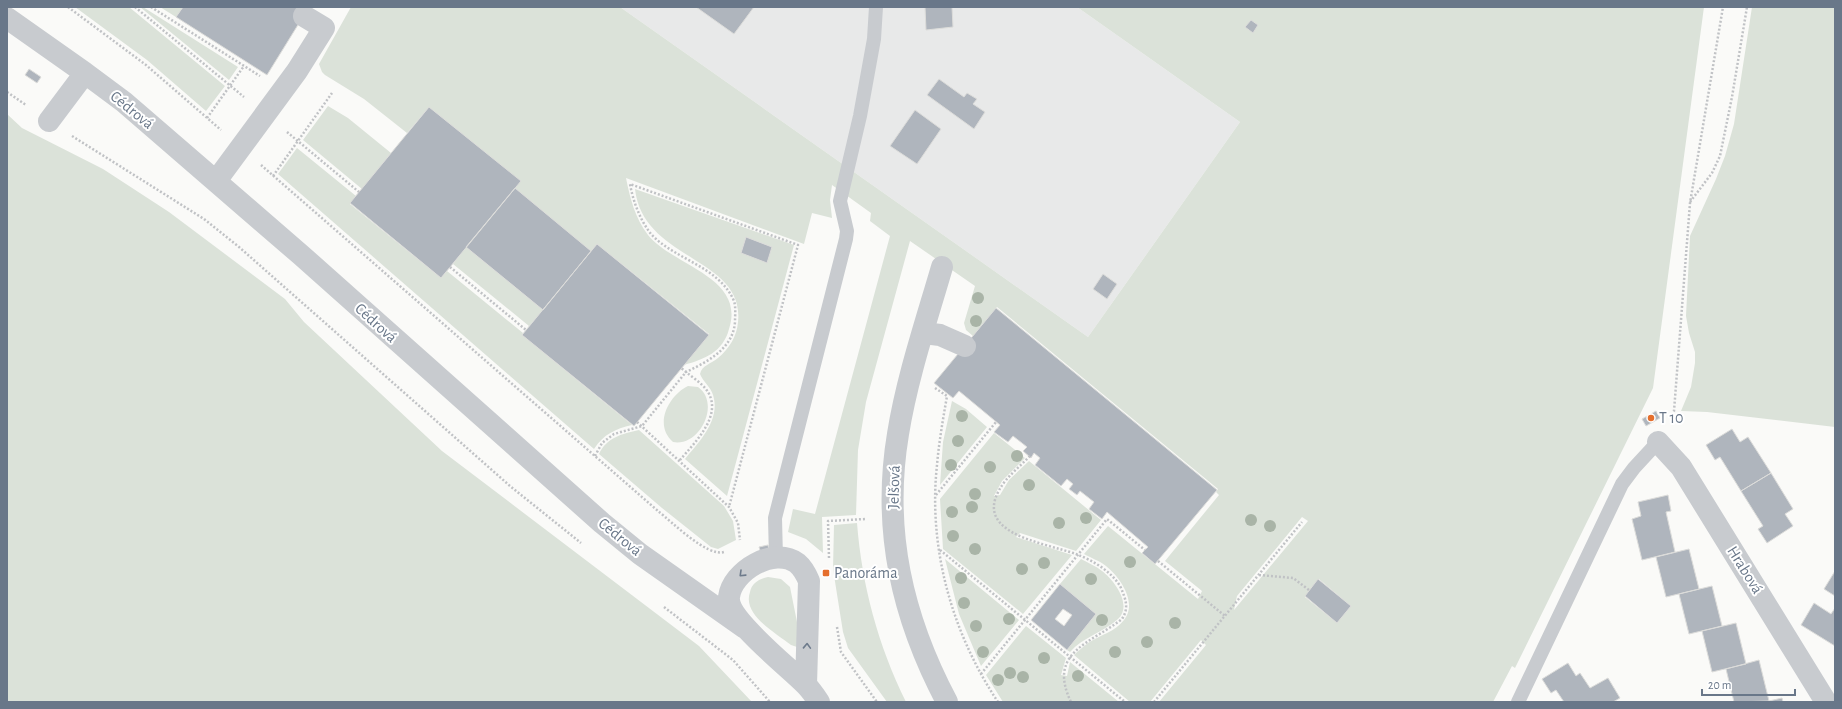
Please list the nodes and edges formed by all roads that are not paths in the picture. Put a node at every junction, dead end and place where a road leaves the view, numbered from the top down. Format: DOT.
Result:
graph roads {
  1 [pos="876,7"];
  2 [pos="304,16"];
  3 [pos="7,18"];
  4 [pos="85,73"];
  5 [pos="49,121"];
  6 [pos="216,181"];
  7 [pos="942,267"];
  8 [pos="924,333"];
  9 [pos="965,346"];
  10 [pos="1658,442"];
  11 [pos="776,558"];
  12 [pos="746,628"];
  13 [pos="813,694"];
  14 [pos="948,702"];
  15 [pos="1518,702"];
  16 [pos="1826,702"];
  1 -- 11 [label="lane"];
  2 -- 6 [label="street"];
  3 -- 4 [label="street, Cédrová"];
  4 -- 5 [label="street"];
  4 -- 6 [label="street, Cédrová"];
  6 -- 12 [label="street, Cédrová"];
  7 -- 8 [label="street, Jelšová"];
  8 -- 9 [label="street"];
  8 -- 14 [label="street, Jelšová"];
  10 -- 15 [label="lane"];
  10 -- 16 [label="street, Hrabová"];
  11 -- 12 [label="street, Cédrová, one-way"];
  13 -- 11 [label="street, Cédrová, one-way"];
  12 -- 13 [label="street, Cédrová"];
}
